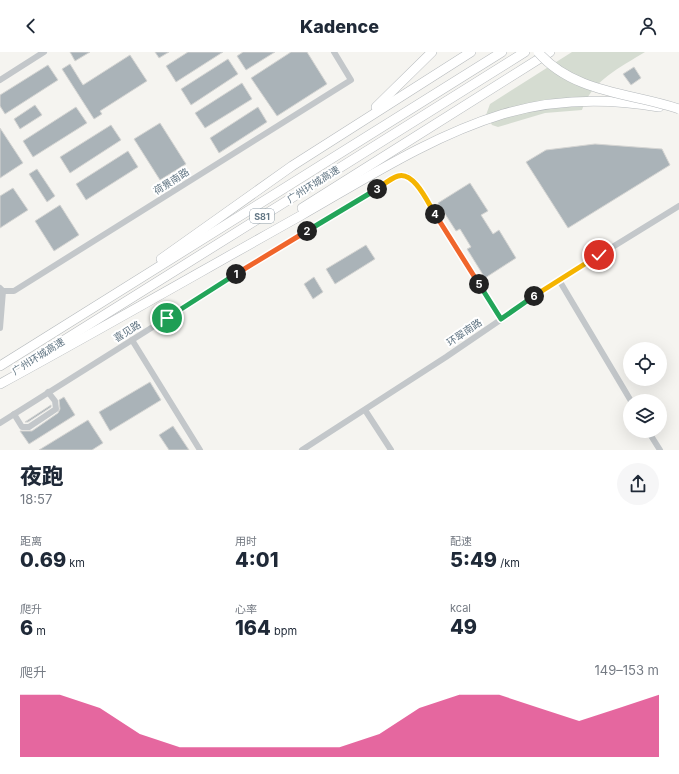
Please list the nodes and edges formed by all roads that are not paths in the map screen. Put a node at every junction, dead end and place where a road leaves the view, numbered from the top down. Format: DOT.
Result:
graph roads {
  1 [pos="44,52"];
  2 [pos="334,52"];
  3 [pos="432,52"];
  4 [pos="502,52"];
  5 [pos="524,52"];
  6 [pos="538,52"];
  7 [pos="550,52"];
  8 [pos="470,53"];
  9 [pos="0,80"];
  10 [pos="679,110"];
  11 [pos="333,140"];
  12 [pos="679,206"];
  13 [pos="192,276"];
  14 [pos="559,280"];
  15 [pos="2,290"];
  16 [pos="501,319"];
  17 [pos="0,328"];
  18 [pos="132,340"];
  19 [pos="0,366"];
  20 [pos="0,380"];
  21 [pos="0,384"];
  22 [pos="48,392"];
  23 [pos="626,394"];
  24 [pos="365,410"];
  25 [pos="14,414"];
  26 [pos="0,423"];
  27 [pos="652,438"];
  28 [pos="200,450"];
  29 [pos="302,450"];
  30 [pos="391,450"];
  31 [pos="660,450"];
  1 -- 9 [label="street"];
  2 -- 15 [label="street, 荷景南路"];
  3 -- 11 [label="highway"];
  4 -- 19 [label="highway, 广州环城高速 / S81"];
  5 -- 20 [label="highway, 广州环城高速 / S81"];
  6 -- 10 [label="highway, bridge"];
  7 -- 13 [label="highway"];
  8 -- 11 [label="highway"];
  10 -- 13 [label="highway"];
  11 -- 19 [label="highway"];
  12 -- 14 [label="street, 环翠南路"];
  13 -- 21 [label="highway"];
  14 -- 16 [label="street, 环翠南路"];
  14 -- 23 [label="street"];
  15 -- 17 [label="street"];
  16 -- 18 [label="street, 喜见路"];
  16 -- 24 [label="street, 环翠南路"];
  18 -- 22 [label="street, 喜见路"];
  18 -- 28 [label="street"];
  22 -- 25 [label="street, 喜见路"];
  22 -- 25 [label="street"];
  24 -- 29 [label="street, 环翠南路"];
  24 -- 30 [label="street"];
  25 -- 26 [label="street, 喜见路"];
  27 -- 31 [label="street"];
}
